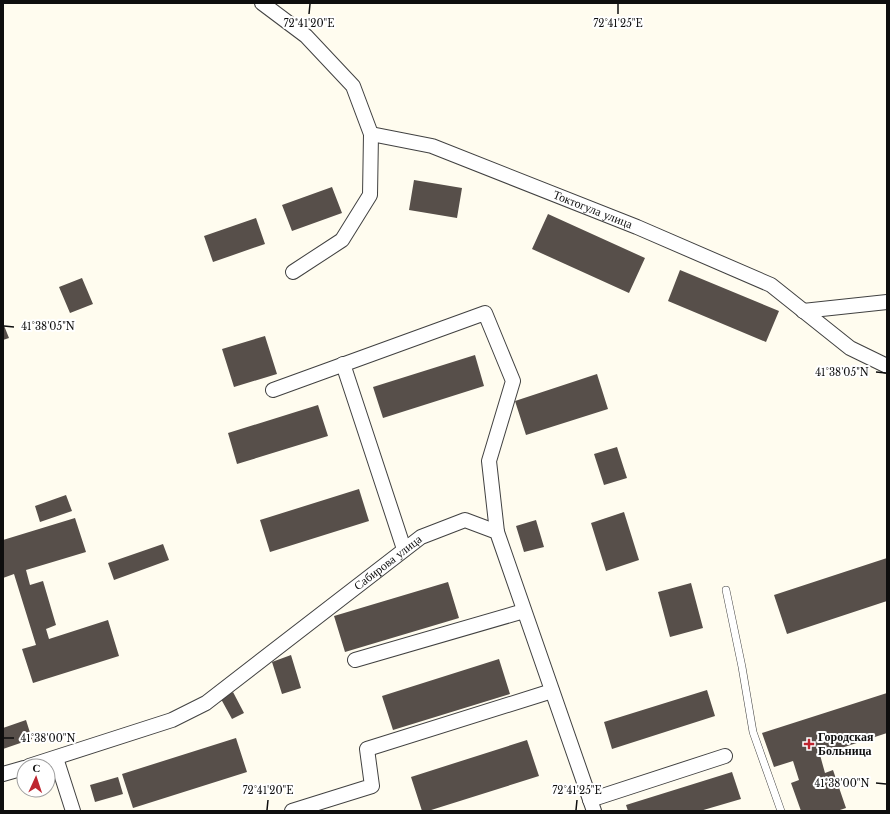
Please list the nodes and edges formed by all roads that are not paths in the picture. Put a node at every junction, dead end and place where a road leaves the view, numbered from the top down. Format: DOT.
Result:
graph roads {
  1 [pos="262,3"];
  2 [pos="371,134"];
  3 [pos="293,272"];
  4 [pos="887,302"];
  5 [pos="803,311"];
  6 [pos="343,364"];
  7 [pos="887,366"];
  8 [pos="273,390"];
  9 [pos="497,532"];
  10 [pos="404,549"];
  11 [pos="726,590"];
  12 [pos="524,611"];
  13 [pos="355,660"];
  14 [pos="552,691"];
  15 [pos="725,756"];
  16 [pos="56,758"];
  17 [pos="16,770"];
  18 [pos="3,774"];
  19 [pos="334,805"];
  20 [pos="592,806"];
  21 [pos="73,811"];
  22 [pos="292,811"];
  23 [pos="781,811"];
  1 -- 2 [label="street"];
  2 -- 3 [label="street"];
  2 -- 5 [label="street, Токтогула улица"];
  4 -- 5 [label="street"];
  5 -- 7 [label="street, Токтогула улица"];
  6 -- 8 [label="street"];
  6 -- 9 [label="street"];
  6 -- 10 [label="street"];
  9 -- 10 [label="street, Сабирова улица"];
  9 -- 12 [label="street"];
  10 -- 16 [label="street, Сабирова улица"];
  11 -- 23 [label="lane"];
  12 -- 13 [label="street"];
  12 -- 14 [label="street"];
  14 -- 19 [label="street"];
  14 -- 20 [label="street"];
  15 -- 20 [label="street"];
  16 -- 21 [label="street"];
  17 -- 18 [label="street"];
  19 -- 22 [label="street"];
}
